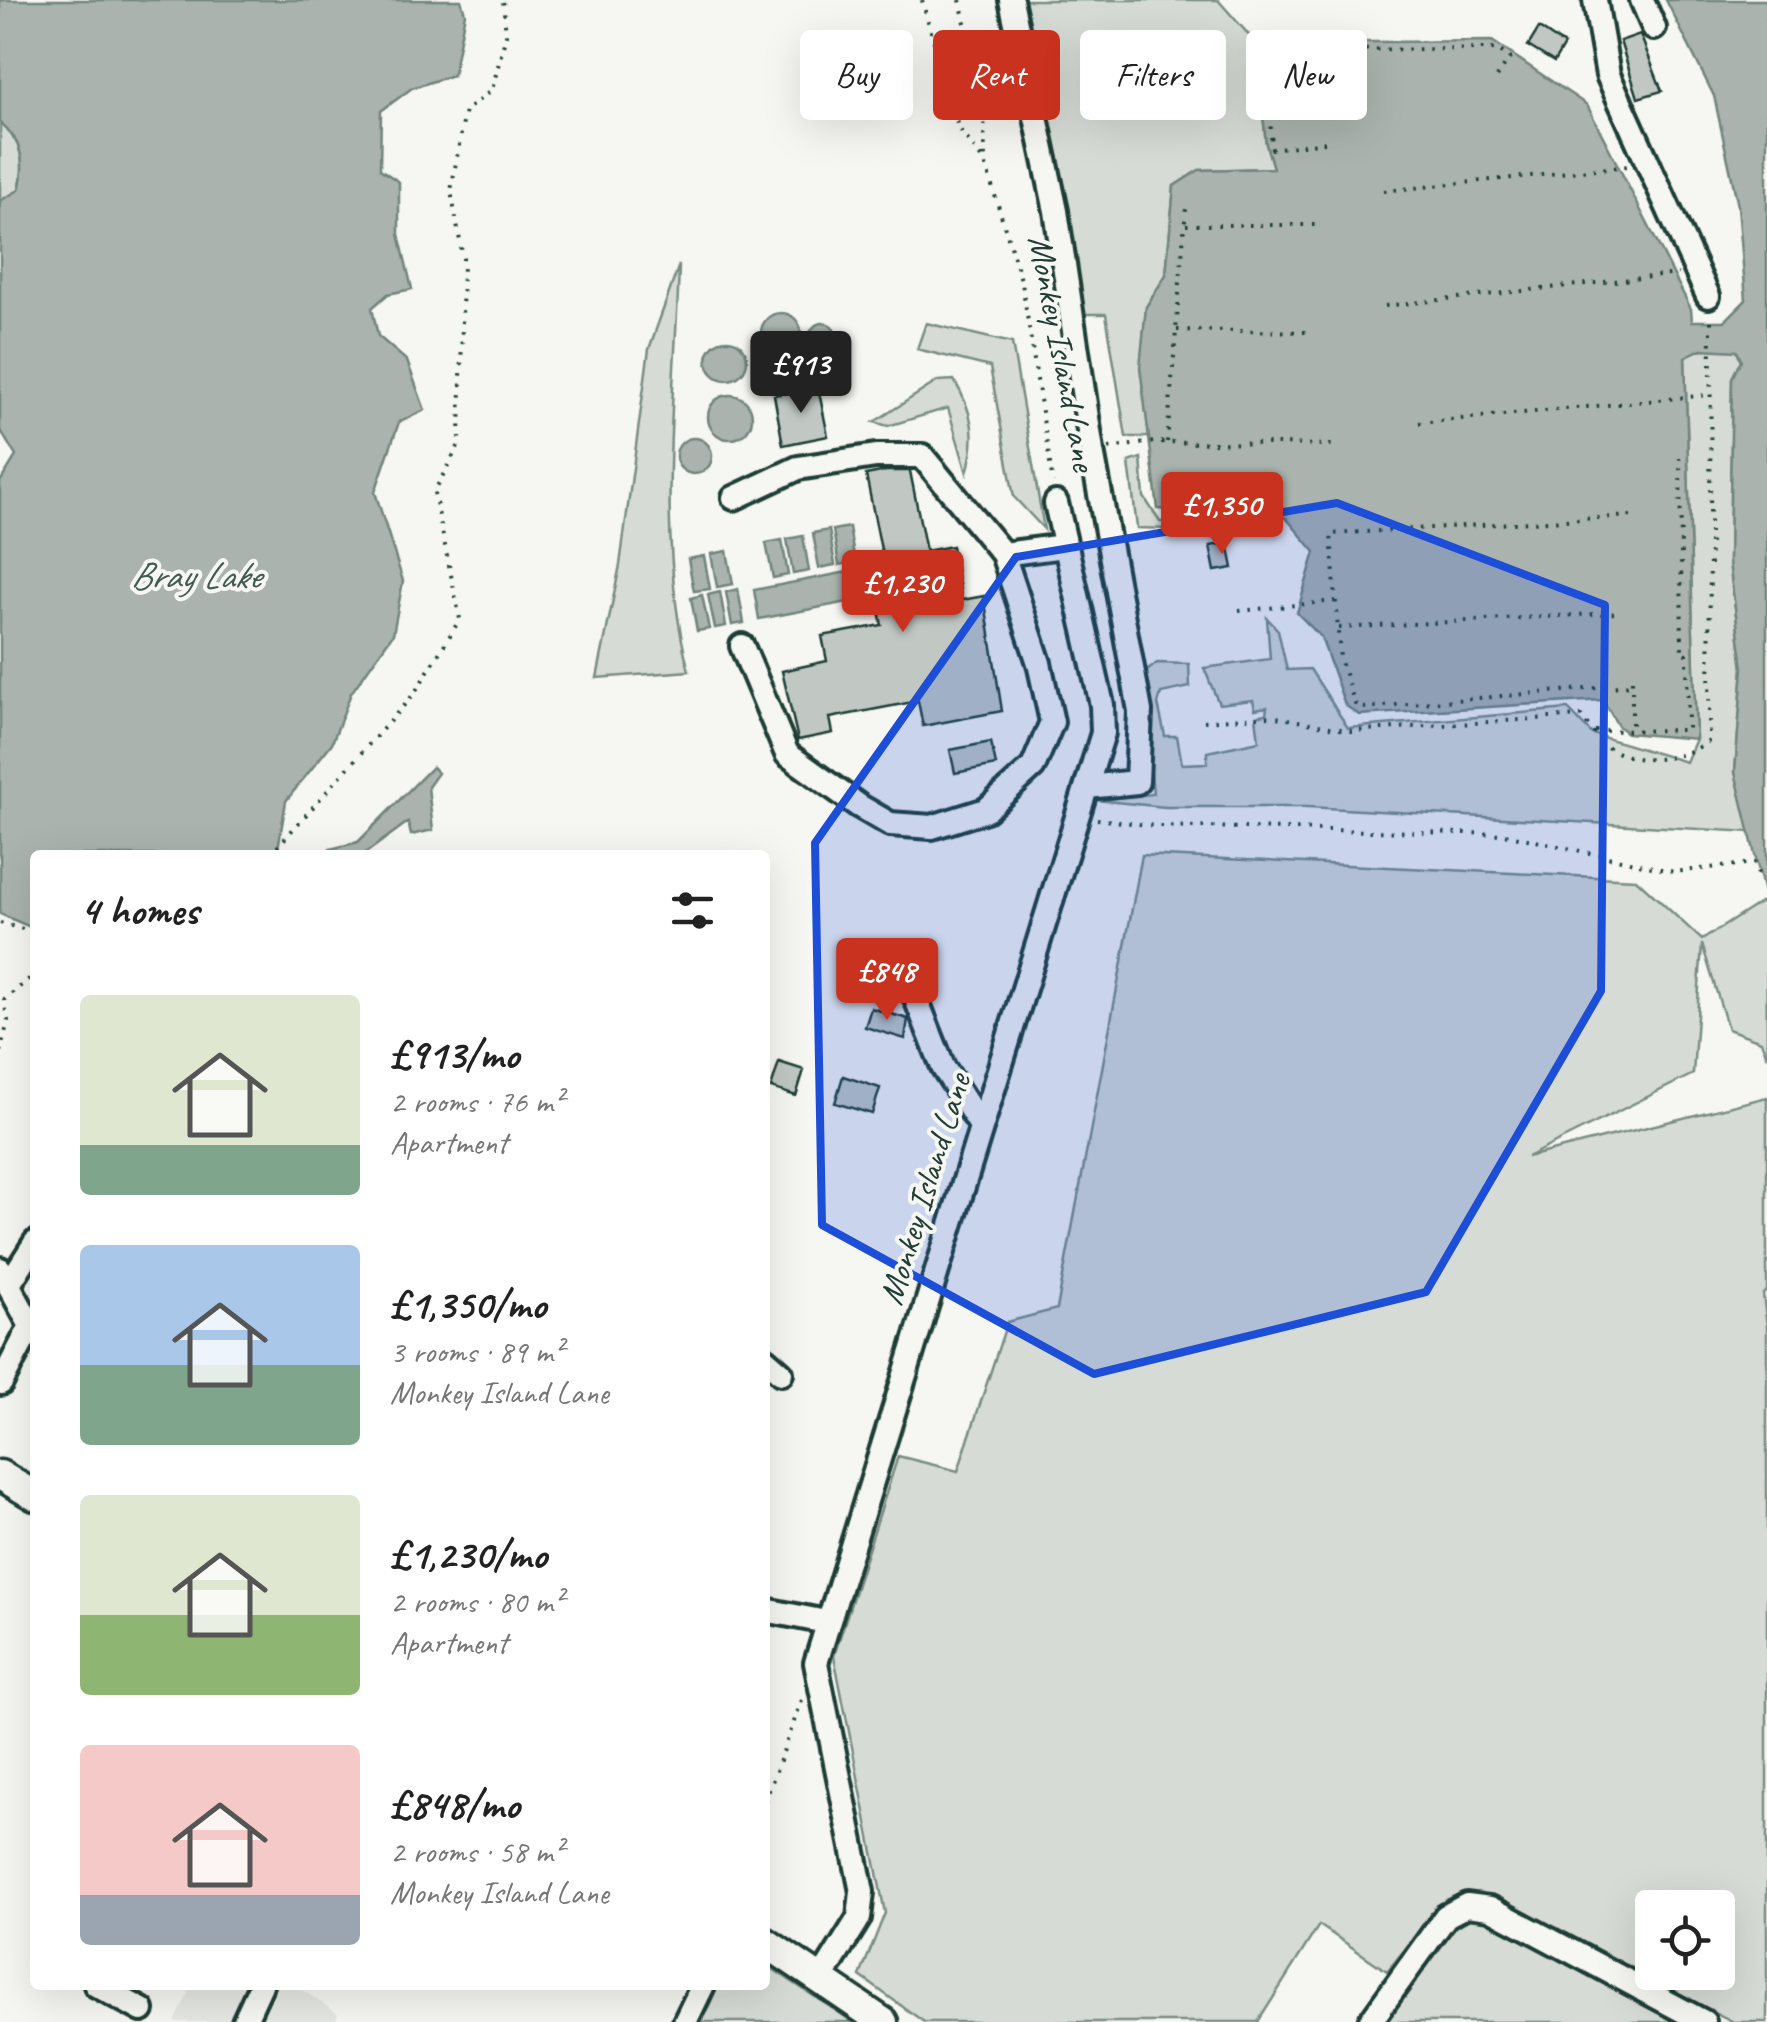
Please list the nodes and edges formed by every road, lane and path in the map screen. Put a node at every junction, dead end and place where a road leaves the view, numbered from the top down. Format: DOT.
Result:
graph roads {
  1 [pos="503,0"];
  2 [pos="922,0"];
  3 [pos="960,0"];
  4 [pos="1010,0"];
  5 [pos="1595,0"];
  6 [pos="1642,0"];
  7 [pos="1654,28"];
  8 [pos="1497,76"];
  9 [pos="1326,142"];
  10 [pos="985,163"];
  11 [pos="1625,166"];
  12 [pos="1384,191"];
  13 [pos="1186,208"];
  14 [pos="1185,225"];
  15 [pos="1321,225"];
  16 [pos="1676,274"];
  17 [pos="1710,302"];
  18 [pos="1385,306"];
  19 [pos="1177,330"];
  20 [pos="1311,332"];
  21 [pos="1710,395"];
  22 [pos="1419,423"];
  23 [pos="1167,442"];
  24 [pos="1334,444"];
  25 [pos="1092,450"];
  26 [pos="1680,458"];
  27 [pos="734,498"];
  28 [pos="1056,502"];
  29 [pos="1631,516"];
  30 [pos="1064,546"];
  31 [pos="1004,554"];
  32 [pos="1335,600"];
  33 [pos="1240,611"];
  34 [pos="1614,614"];
  35 [pos="1337,628"];
  36 [pos="742,646"];
  37 [pos="1204,720"];
  38 [pos="1594,730"];
  39 [pos="1632,730"];
  40 [pos="1087,786"];
  41 [pos="1077,817"];
  42 [pos="275,850"];
  43 [pos="1759,878"];
  44 [pos="0,923"];
  45 [pos="30,931"];
  46 [pos="30,978"];
  47 [pos="913,992"];
  48 [pos="0,1052"];
  49 [pos="980,1126"];
  50 [pos="30,1248"];
  51 [pos="4,1277"];
  52 [pos="30,1324"];
  53 [pos="30,1328"];
  54 [pos="1,1382"];
  55 [pos="0,1474"];
  56 [pos="30,1493"];
  57 [pos="770,1611"];
  58 [pos="826,1622"];
  59 [pos="803,1697"];
  60 [pos="770,1787"];
  61 [pos="770,1945"];
  62 [pos="821,1979"];
  63 [pos="105,1990"];
  64 [pos="258,1990"];
  65 [pos="700,1990"];
  66 [pos="142,2010"];
  67 [pos="244,2022"];
  68 [pos="685,2022"];
  69 [pos="883,2022"];
  70 [pos="1370,2022"];
  71 [pos="1704,2022"];
  1 -- 42 [label="path"];
  2 -- 10 [label="path"];
  3 -- 10 [label="path, Monkey Island Lane"];
  4 -- 25 [label="street"];
  5 -- 17 [label="street"];
  6 -- 7 [label="street"];
  8 -- 9 [label="path"];
  10 -- 28 [label="path, Monkey Island Lane"];
  11 -- 12 [label="path"];
  13 -- 14 [label="path"];
  14 -- 15 [label="path"];
  14 -- 19 [label="path"];
  16 -- 18 [label="path"];
  17 -- 21 [label="path"];
  19 -- 20 [label="path"];
  19 -- 23 [label="path"];
  21 -- 22 [label="path"];
  21 -- 38 [label="path"];
  23 -- 24 [label="path"];
  23 -- 25 [label="path"];
  25 -- 40 [label="street"];
  26 -- 39 [label="path"];
  27 -- 31 [label="street"];
  28 -- 30 [label="street, Monkey Island Lane"];
  29 -- 32 [label="path"];
  30 -- 31 [label="street"];
  30 -- 40 [label="street, Monkey Island Lane"];
  31 -- 36 [label="street"];
  32 -- 33 [label="path"];
  32 -- 35 [label="path"];
  34 -- 35 [label="path"];
  35 -- 39 [label="path"];
  37 -- 38 [label="path"];
  38 -- 39 [label="path"];
  40 -- 41 [label="street, Monkey Island Lane"];
  41 -- 43 [label="path"];
  41 -- 49 [label="street, Monkey Island Lane"];
  44 -- 45 [label="path"];
  46 -- 48 [label="path"];
  47 -- 49 [label="street"];
  49 -- 58 [label="street, Monkey Island Lane"];
  50 -- 51 [label="street"];
  51 -- 52 [label="street"];
  53 -- 54 [label="street"];
  55 -- 56 [label="main road"];
  57 -- 58 [label="street"];
  58 -- 62 [label="street, Monkey Island Lane"];
  59 -- 60 [label="path"];
  61 -- 62 [label="main road"];
  62 -- 69 [label="main road"];
  63 -- 66 [label="street"];
  64 -- 67 [label="street"];
  65 -- 68 [label="street"];
  70 -- 71 [label="street"];
}
